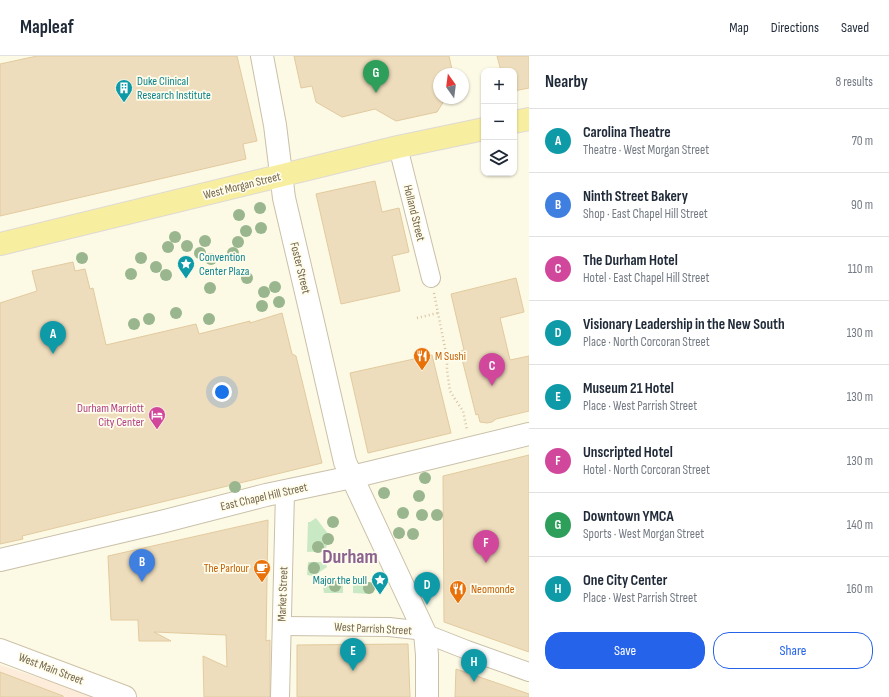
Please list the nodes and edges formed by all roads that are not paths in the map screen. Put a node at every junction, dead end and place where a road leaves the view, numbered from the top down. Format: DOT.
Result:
graph roads {
  1 [pos="262,56"];
  2 [pos="529,119"];
  3 [pos="517,121"];
  4 [pos="481,130"];
  5 [pos="398,147"];
  6 [pos="281,176"];
  7 [pos="0,244"];
  8 [pos="431,278"];
  9 [pos="529,434"];
  10 [pos="352,477"];
  11 [pos="285,492"];
  12 [pos="0,560"];
  13 [pos="282,626"];
  14 [pos="425,633"];
  15 [pos="0,650"];
  16 [pos="529,672"];
  17 [pos="125,697"];
  18 [pos="280,697"];
  19 [pos="427,697"];
  1 -- 6 [label="street, Foster Street"];
  2 -- 3 [label="main road"];
  4 -- 5 [label="main road, West Morgan Street"];
  5 -- 6 [label="main road, West Morgan Street"];
  5 -- 8 [label="street, Holland Street"];
  6 -- 7 [label="main road, West Morgan Street"];
  6 -- 10 [label="street, Foster Street"];
  9 -- 10 [label="street, East Chapel Hill Street"];
  10 -- 11 [label="street, East Chapel Hill Street"];
  10 -- 14 [label="street, Foster Street"];
  11 -- 12 [label="street, East Chapel Hill Street"];
  11 -- 13 [label="street, Market Street"];
  13 -- 14 [label="street, West Parrish Street"];
  13 -- 18 [label="street, Market Street"];
  14 -- 16 [label="street, West Parrish Street"];
  14 -- 19 [label="street, Foster Street"];
  15 -- 17 [label="street, West Main Street"];
}
